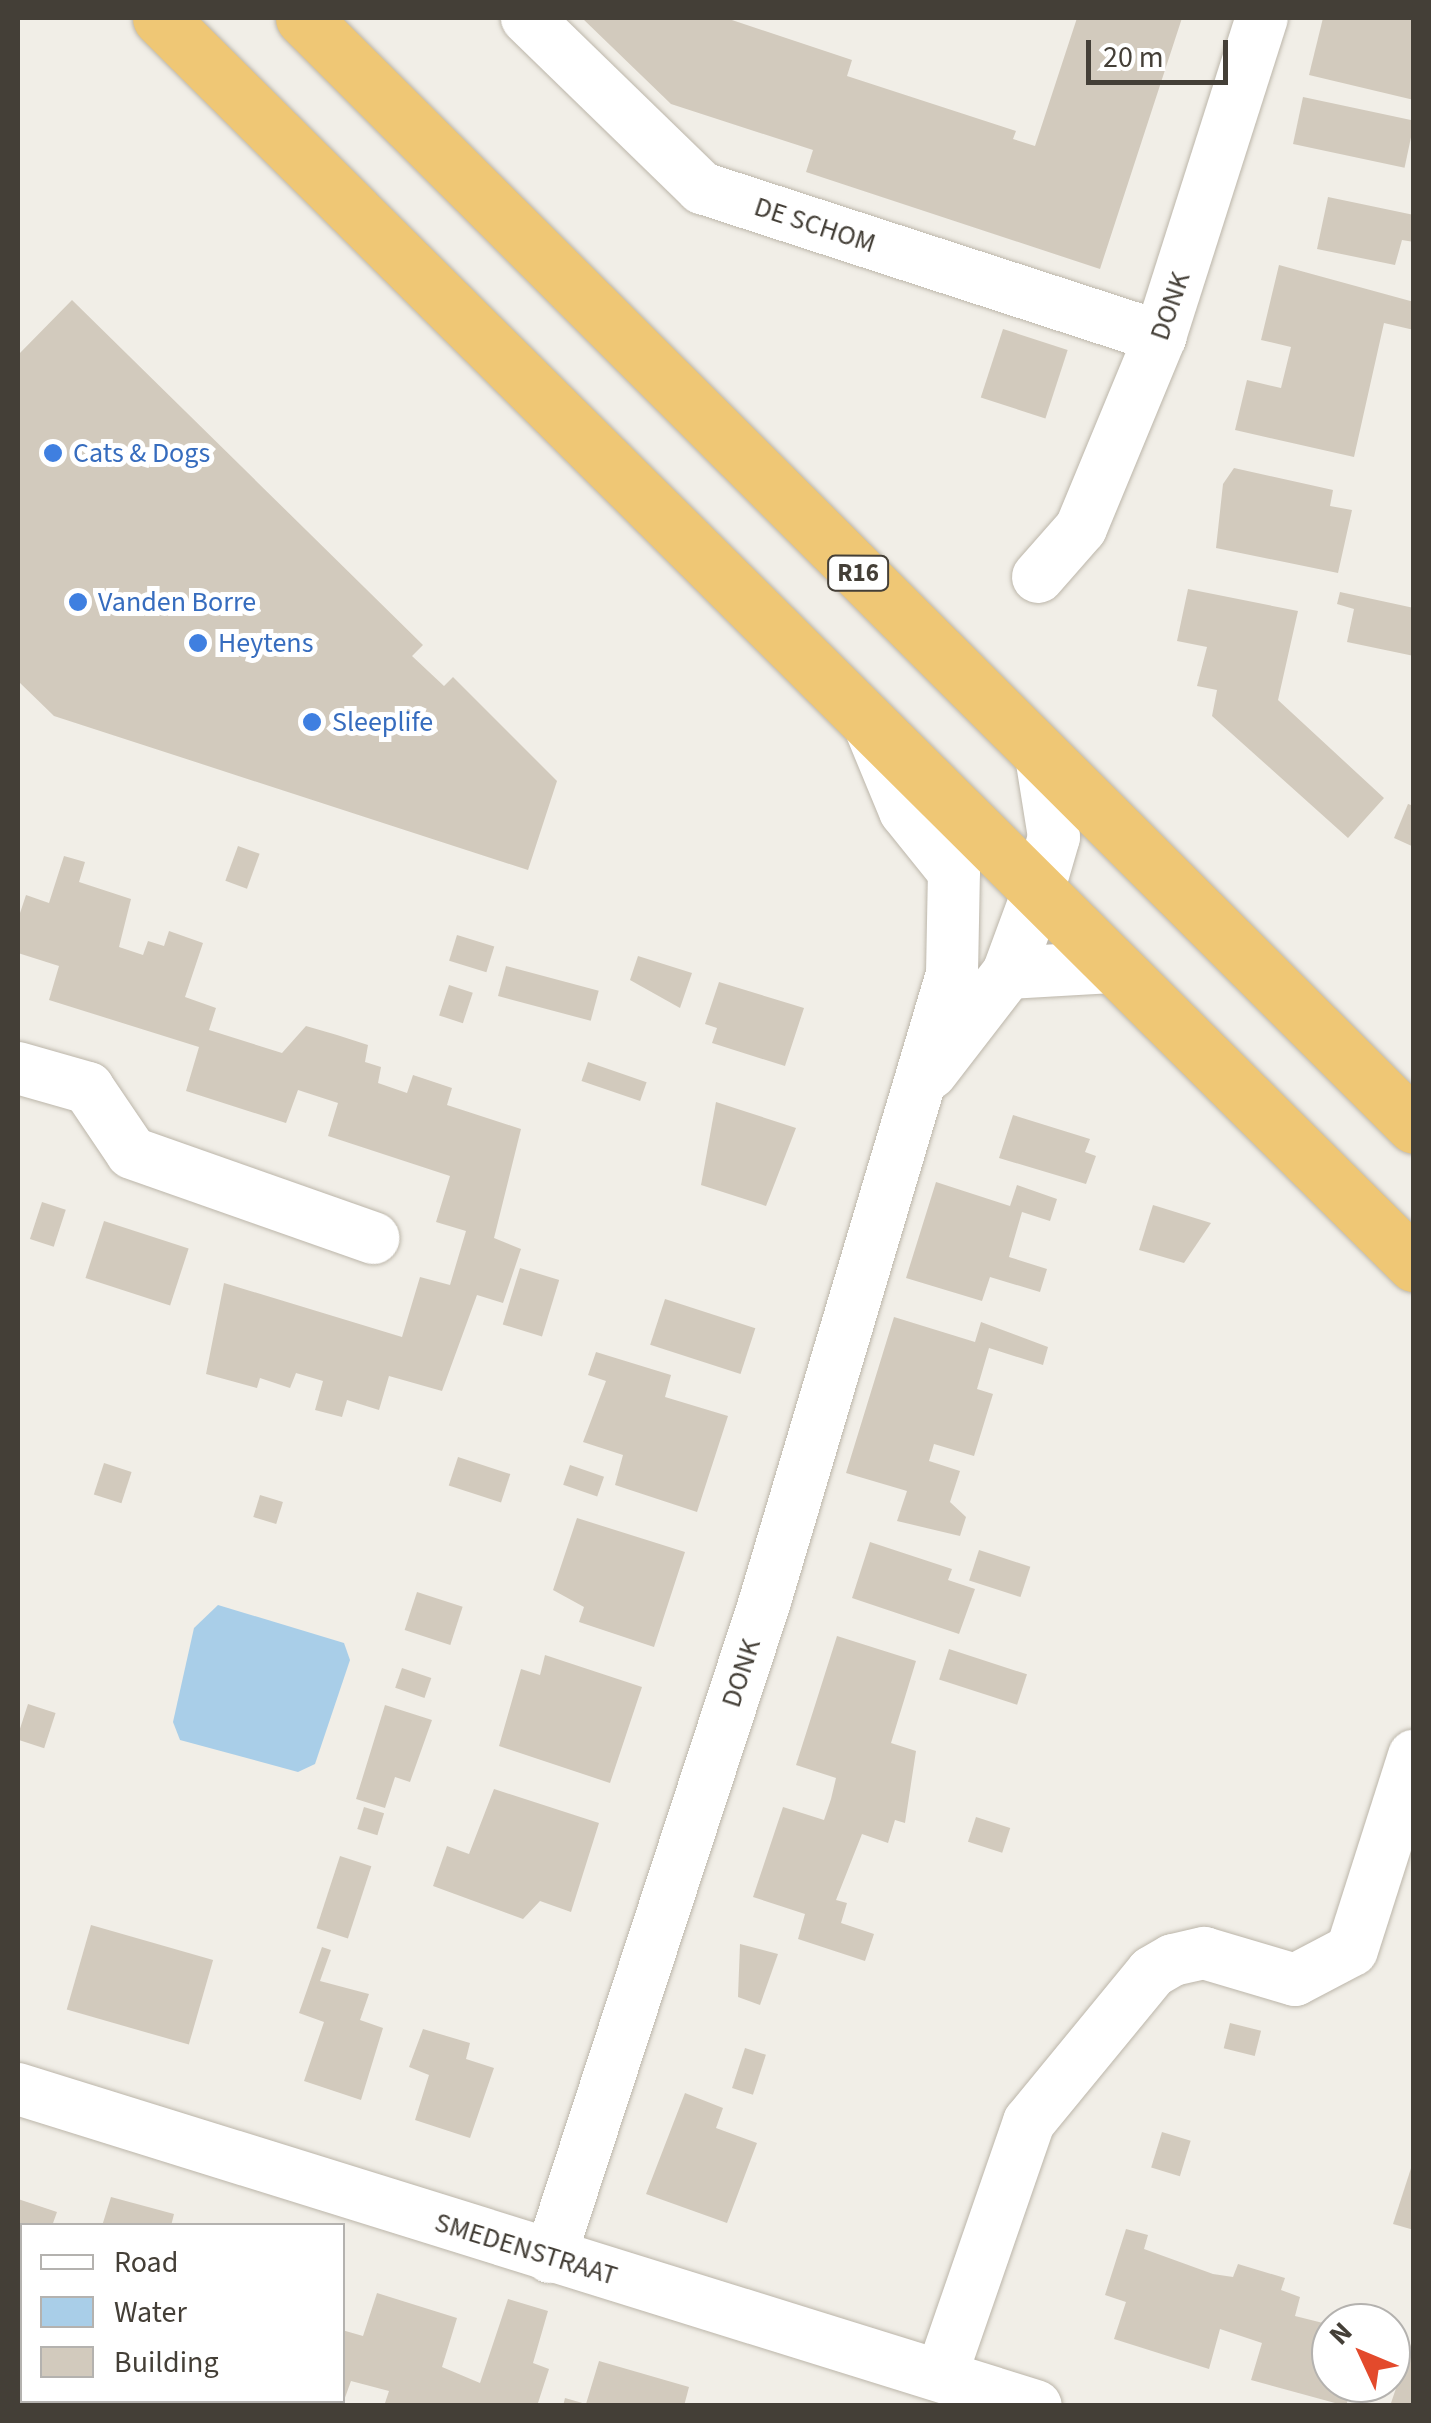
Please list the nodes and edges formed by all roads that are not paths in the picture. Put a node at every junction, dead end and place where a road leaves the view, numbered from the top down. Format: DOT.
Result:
graph roads {
  1 [pos="160,18"];
  2 [pos="303,18"];
  3 [pos="527,18"];
  4 [pos="1262,18"];
  5 [pos="1160,338"];
  6 [pos="1038,576"];
  7 [pos="869,724"];
  8 [pos="1041,756"];
  9 [pos="1038,892"];
  10 [pos="1112,967"];
  11 [pos="1008,973"];
  12 [pos="18,1068"];
  13 [pos="920,1086"];
  14 [pos="1414,1126"];
  15 [pos="374,1238"];
  16 [pos="1414,1264"];
  17 [pos="1414,1756"];
  18 [pos="1401,1838"];
  19 [pos="18,2089"];
  20 [pos="550,2257"];
  21 [pos="941,2376"];
  22 [pos="1036,2406"];
  1 -- 7 [label="highway"];
  2 -- 8 [label="highway, R16"];
  3 -- 5 [label="street, DE SCHOM"];
  4 -- 5 [label="street, DONK"];
  5 -- 6 [label="street, DONK"];
  7 -- 9 [label="highway"];
  7 -- 13 [label="street, DONK"];
  8 -- 9 [label="street, DONK"];
  8 -- 14 [label="highway, R16"];
  9 -- 10 [label="highway"];
  9 -- 11 [label="street, DONK"];
  10 -- 11 [label="street"];
  10 -- 16 [label="highway"];
  11 -- 13 [label="street, DONK"];
  12 -- 15 [label="street"];
  13 -- 20 [label="street, DONK"];
  17 -- 18 [label="street"];
  18 -- 21 [label="street"];
  19 -- 20 [label="street, SMEDENSTRAAT"];
  20 -- 21 [label="street, SMEDENSTRAAT"];
  21 -- 22 [label="street, SMEDENSTRAAT"];
}
